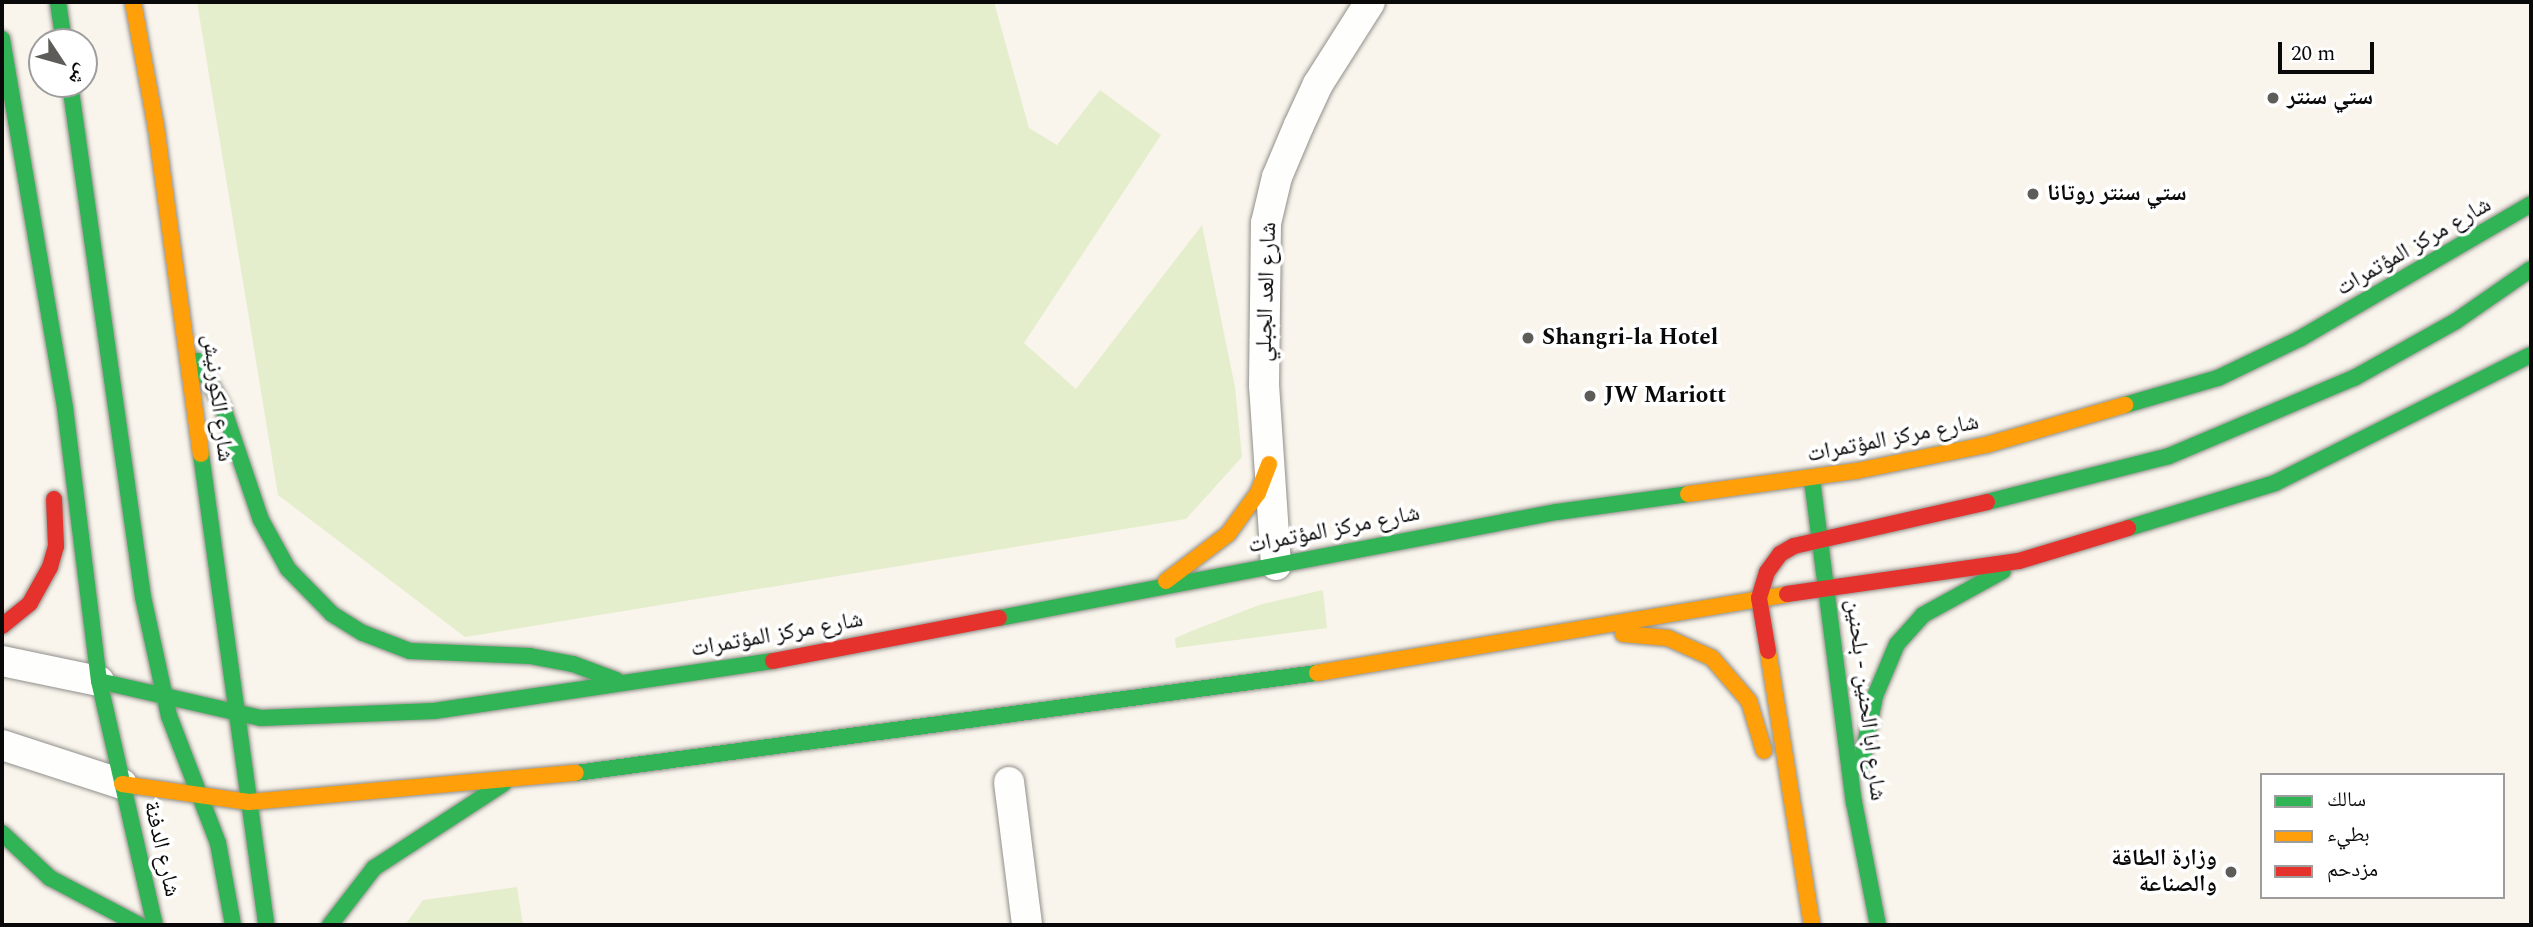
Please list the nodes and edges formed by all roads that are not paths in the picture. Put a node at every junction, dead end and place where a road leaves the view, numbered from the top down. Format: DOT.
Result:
graph roads {
  1 [pos="58,2"];
  2 [pos="133,2"];
  3 [pos="1370,2"];
  4 [pos="62,28"];
  5 [pos="2,39"];
  6 [pos="72,98"];
  7 [pos="2531,204"];
  8 [pos="2531,269"];
  9 [pos="188,345"];
  10 [pos="2531,355"];
  11 [pos="65,408"];
  12 [pos="53,453"];
  13 [pos="1269,464"];
  14 [pos="53,478"];
  15 [pos="1812,480"];
  16 [pos="1817,541"];
  17 [pos="2019,561"];
  18 [pos="1276,565"];
  19 [pos="1828,587"];
  20 [pos="1156,588"];
  21 [pos="1759,598"];
  22 [pos="2,626"];
  23 [pos="1577,632"];
  24 [pos="2,661"];
  25 [pos="99,681"];
  26 [pos="621,682"];
  27 [pos="164,697"];
  28 [pos="236,713"];
  29 [pos="2,745"];
  30 [pos="507,781"];
  31 [pos="1009,782"];
  32 [pos="122,784"];
  33 [pos="1791,793"];
  34 [pos="199,797"];
  35 [pos="249,802"];
  36 [pos="1854,802"];
  37 [pos="2,833"];
  38 [pos="2,861"];
  39 [pos="42,872"];
  40 [pos="1808,900"];
  41 [pos="139,925"];
  42 [pos="155,925"];
  43 [pos="233,925"];
  44 [pos="267,925"];
  45 [pos="330,925"];
  46 [pos="1027,925"];
  47 [pos="1812,925"];
  48 [pos="1831,925"];
  49 [pos="1878,925"];
  1 -- 4 [label="street"];
  2 -- 9 [label="street, شارع الكورنيش"];
  3 -- 13 [label="street, شارع العد الجبلي"];
  5 -- 11 [label="street"];
  6 -- 27 [label="street"];
  7 -- 15 [label="street, شارع مركز المؤتمرات"];
  8 -- 16 [label="street"];
  9 -- 26 [label="street"];
  9 -- 28 [label="street, شارع الكورنيش"];
  10 -- 17 [label="street"];
  11 -- 12 [label="street"];
  11 -- 25 [label="street"];
  13 -- 18 [label="street, شارع العد الجبلي"];
  13 -- 20 [label="street"];
  14 -- 22 [label="street"];
  15 -- 16 [label="street, شارع ابا الحنين - بلحنين"];
  15 -- 18 [label="street, شارع مركز المؤتمرات"];
  16 -- 19 [label="street, شارع ابا الحنين - بلحنين"];
  16 -- 21 [label="street"];
  17 -- 19 [label="street"];
  17 -- 36 [label="street"];
  18 -- 20 [label="street, شارع مركز المؤتمرات"];
  19 -- 21 [label="street"];
  19 -- 36 [label="street, شارع ابا الحنين - بلحنين"];
  20 -- 26 [label="street, شارع مركز المؤتمرات"];
  21 -- 23 [label="street"];
  21 -- 33 [label="street"];
  23 -- 30 [label="street"];
  23 -- 33 [label="street"];
  24 -- 25 [label="street"];
  25 -- 27 [label="street, شارع مركز المؤتمرات"];
  25 -- 32 [label="street"];
  26 -- 28 [label="street, شارع مركز المؤتمرات"];
  27 -- 28 [label="street, شارع مركز المؤتمرات"];
  27 -- 34 [label="street"];
  28 -- 35 [label="street, شارع الكورنيش"];
  29 -- 32 [label="street"];
  30 -- 35 [label="street"];
  30 -- 45 [label="street"];
  31 -- 46 [label="street"];
  32 -- 34 [label="street"];
  32 -- 42 [label="street, شارع الدفنة"];
  33 -- 40 [label="street"];
  34 -- 35 [label="street"];
  34 -- 43 [label="street"];
  35 -- 44 [label="street"];
  36 -- 49 [label="street, شارع ابا الحنين - بلحنين"];
  37 -- 39 [label="street"];
  38 -- 39 [label="street"];
  39 -- 41 [label="street"];
  40 -- 47 [label="street"];
  40 -- 48 [label="street"];
}
